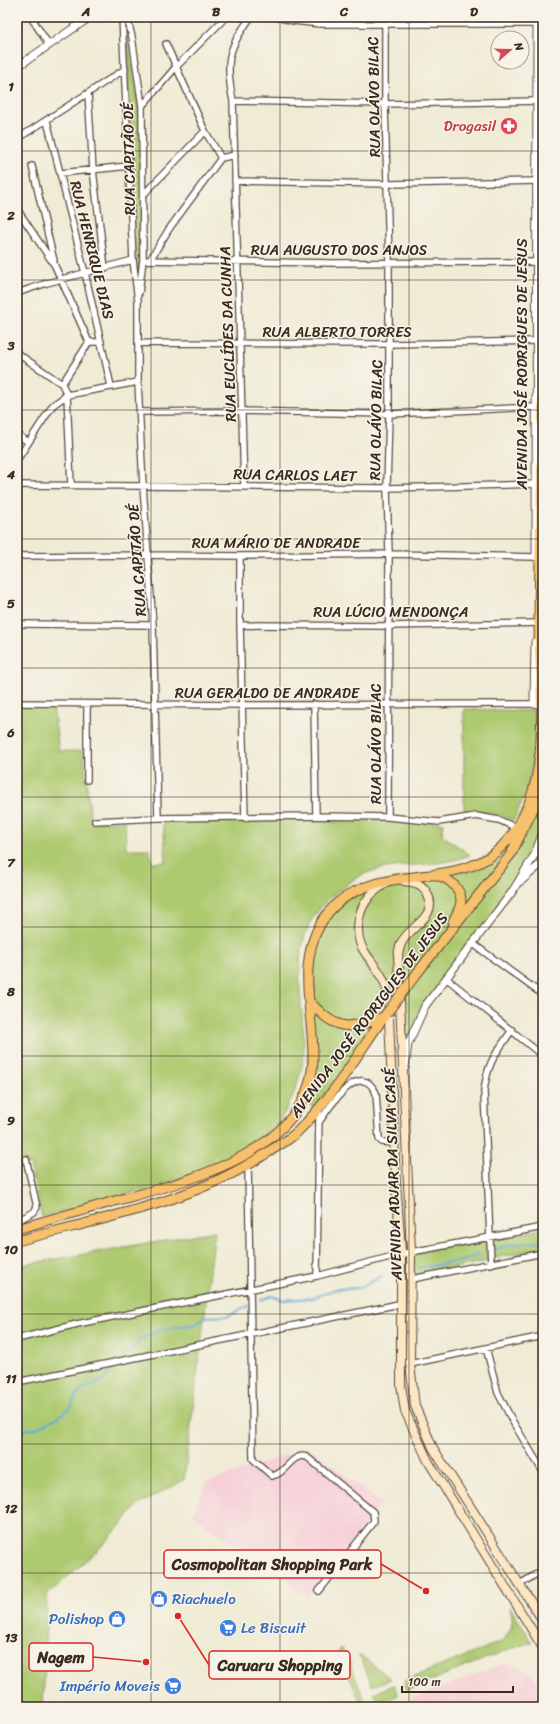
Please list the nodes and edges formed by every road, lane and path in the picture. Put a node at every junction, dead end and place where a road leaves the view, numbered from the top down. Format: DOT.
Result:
graph roads {
  1 [pos="90,17"];
  2 [pos="122,17"];
  3 [pos="127,17"];
  4 [pos="251,17"];
  5 [pos="277,17"];
  6 [pos="34,18"];
  7 [pos="223,20"];
  8 [pos="541,22"];
  9 [pos="385,24"];
  10 [pos="166,44"];
  11 [pos="543,44"];
  12 [pos="49,45"];
  13 [pos="17,67"];
  14 [pos="176,67"];
  15 [pos="125,69"];
  16 [pos="88,93"];
  17 [pos="540,100"];
  18 [pos="233,101"];
  19 [pos="385,104"];
  20 [pos="142,106"];
  21 [pos="47,121"];
  22 [pos="205,131"];
  23 [pos="17,139"];
  24 [pos="235,156"];
  25 [pos="221,158"];
  26 [pos="32,166"];
  27 [pos="129,166"];
  28 [pos="93,170"];
  29 [pos="61,173"];
  30 [pos="236,181"];
  31 [pos="537,181"];
  32 [pos="388,184"];
  33 [pos="143,195"];
  34 [pos="17,209"];
  35 [pos="133,260"];
  36 [pos="143,260"];
  37 [pos="150,260"];
  38 [pos="238,262"];
  39 [pos="389,262"];
  40 [pos="536,262"];
  41 [pos="55,266"];
  42 [pos="105,268"];
  43 [pos="85,272"];
  44 [pos="61,279"];
  45 [pos="17,293"];
  46 [pos="138,301"];
  47 [pos="536,341"];
  48 [pos="89,342"];
  49 [pos="101,342"];
  50 [pos="138,343"];
  51 [pos="240,344"];
  52 [pos="389,344"];
  53 [pos="17,353"];
  54 [pos="543,355"];
  55 [pos="138,382"];
  56 [pos="62,384"];
  57 [pos="111,386"];
  58 [pos="67,395"];
  59 [pos="536,407"];
  60 [pos="242,411"];
  61 [pos="140,412"];
  62 [pos="389,414"];
  63 [pos="17,434"];
  64 [pos="28,442"];
  65 [pos="17,460"];
  66 [pos="540,484"];
  67 [pos="17,485"];
  68 [pos="71,485"];
  69 [pos="143,486"];
  70 [pos="244,487"];
  71 [pos="386,488"];
  72 [pos="389,554"];
  73 [pos="149,555"];
  74 [pos="17,556"];
  75 [pos="240,556"];
  76 [pos="536,557"];
  77 [pos="539,623"];
  78 [pos="17,624"];
  79 [pos="153,625"];
  80 [pos="240,625"];
  81 [pos="389,626"];
  82 [pos="17,703"];
  83 [pos="155,704"];
  84 [pos="314,704"];
  85 [pos="537,704"];
  86 [pos="87,705"];
  87 [pos="242,705"];
  88 [pos="388,705"];
  89 [pos="543,778"];
  90 [pos="87,780"];
  91 [pos="316,816"];
  92 [pos="388,817"];
  93 [pos="158,818"];
  94 [pos="245,818"];
  95 [pos="95,821"];
  96 [pos="517,828"];
  97 [pos="543,832"];
  98 [pos="543,862"];
  99 [pos="422,875"];
  100 [pos="392,880"];
  101 [pos="512,892"];
  102 [pos="448,934"];
  103 [pos="472,942"];
  104 [pos="446,978"];
  105 [pos="543,994"];
  106 [pos="309,1001"];
  107 [pos="385,1016"];
  108 [pos="512,1030"];
  109 [pos="543,1056"];
  110 [pos="403,1086"];
  111 [pos="319,1110"];
  112 [pos="319,1122"];
  113 [pos="394,1143"];
  114 [pos="26,1159"];
  115 [pos="248,1166"];
  116 [pos="17,1221"];
  117 [pos="543,1227"];
  118 [pos="17,1229"];
  119 [pos="489,1237"];
  120 [pos="17,1240"];
  121 [pos="411,1252"];
  122 [pos="543,1253"];
  123 [pos="401,1254"];
  124 [pos="491,1264"];
  125 [pos="317,1276"];
  126 [pos="412,1279"];
  127 [pos="251,1289"];
  128 [pos="400,1304"];
  129 [pos="251,1333"];
  130 [pos="543,1336"];
  131 [pos="17,1339"];
  132 [pos="486,1348"];
  133 [pos="410,1364"];
  134 [pos="17,1382"];
  135 [pos="543,1472"];
  136 [pos="543,1570"];
  137 [pos="520,1584"];
  138 [pos="319,1591"];
  139 [pos="543,1621"];
  140 [pos="543,1648"];
  1 -- 12 [label="street"];
  2 -- 15 [label="street, RUA CAPITÃO DÉ"];
  3 -- 20 [label="street, RUA CAPITÃO DÉ"];
  4 -- 18 [label="street, RUA EUCLÍDES DA CUNHA"];
  5 -- 9 [label="street"];
  6 -- 12 [label="street"];
  7 -- 14 [label="street"];
  8 -- 9 [label="street"];
  8 -- 11 [label="main road"];
  8 -- 17 [label="street, AVENIDA JOSÉ RODRIGUES DE JESUS"];
  9 -- 19 [label="street, RUA OLÁVO BILAC"];
  10 -- 14 [label="street"];
  12 -- 13 [label="street"];
  14 -- 20 [label="street"];
  14 -- 22 [label="street"];
  15 -- 16 [label="street"];
  15 -- 27 [label="street, RUA CAPITÃO DÉ"];
  16 -- 21 [label="street"];
  16 -- 28 [label="street"];
  17 -- 19 [label="street"];
  17 -- 31 [label="street, AVENIDA JOSÉ RODRIGUES DE JESUS"];
  18 -- 19 [label="street"];
  18 -- 24 [label="street, RUA EUCLÍDES DA CUNHA"];
  19 -- 32 [label="street, RUA OLÁVO BILAC"];
  20 -- 33 [label="street, RUA CAPITÃO DÉ"];
  21 -- 23 [label="street"];
  21 -- 29 [label="street, RUA HENRIQUE DIAS"];
  22 -- 25 [label="street"];
  22 -- 33 [label="street"];
  24 -- 25 [label="street"];
  24 -- 30 [label="street, RUA EUCLÍDES DA CUNHA"];
  25 -- 37 [label="street"];
  26 -- 41 [label="street"];
  27 -- 28 [label="street"];
  27 -- 35 [label="street, RUA CAPITÃO DÉ"];
  28 -- 29 [label="street"];
  28 -- 42 [label="street"];
  29 -- 43 [label="street, RUA HENRIQUE DIAS"];
  30 -- 32 [label="street"];
  30 -- 38 [label="street, RUA EUCLÍDES DA CUNHA"];
  31 -- 32 [label="street"];
  31 -- 40 [label="street, AVENIDA JOSÉ RODRIGUES DE JESUS"];
  32 -- 39 [label="street, RUA OLÁVO BILAC"];
  33 -- 36 [label="street, RUA CAPITÃO DÉ"];
  34 -- 41 [label="street"];
  35 -- 42 [label="street"];
  35 -- 46 [label="street, RUA CAPITÃO DÉ"];
  36 -- 37 [label="street, RUA AUGUSTO DOS ANJOS"];
  36 -- 46 [label="street, RUA CAPITÃO DÉ"];
  37 -- 38 [label="street, RUA AUGUSTO DOS ANJOS"];
  38 -- 39 [label="street, RUA AUGUSTO DOS ANJOS"];
  38 -- 51 [label="street, RUA EUCLÍDES DA CUNHA"];
  39 -- 40 [label="street, RUA AUGUSTO DOS ANJOS"];
  39 -- 52 [label="street, RUA OLÁVO BILAC"];
  40 -- 47 [label="street, AVENIDA JOSÉ RODRIGUES DE JESUS"];
  41 -- 44 [label="street"];
  42 -- 43 [label="street"];
  43 -- 44 [label="street"];
  43 -- 49 [label="street, RUA HENRIQUE DIAS"];
  44 -- 45 [label="street"];
  44 -- 48 [label="street"];
  46 -- 50 [label="street, RUA CAPITÃO DÉ"];
  47 -- 52 [label="street, RUA ALBERTO TORRES"];
  47 -- 59 [label="street, AVENIDA JOSÉ RODRIGUES DE JESUS"];
  48 -- 49 [label="street"];
  48 -- 56 [label="street"];
  49 -- 57 [label="street, RUA HENRIQUE DIAS"];
  50 -- 51 [label="street, RUA ALBERTO TORRES"];
  50 -- 55 [label="street, RUA CAPITÃO DÉ"];
  51 -- 52 [label="street, RUA ALBERTO TORRES"];
  51 -- 60 [label="street, RUA EUCLÍDES DA CUNHA"];
  52 -- 62 [label="street, RUA OLÁVO BILAC"];
  53 -- 56 [label="street"];
  54 -- 66 [label="main road, AVENIDA JOSÉ RODRIGUES DE JESUS"];
  55 -- 57 [label="street"];
  55 -- 61 [label="street, RUA CAPITÃO DÉ"];
  56 -- 58 [label="street"];
  57 -- 58 [label="street"];
  58 -- 64 [label="street"];
  58 -- 68 [label="street"];
  59 -- 62 [label="street"];
  59 -- 66 [label="street, AVENIDA JOSÉ RODRIGUES DE JESUS"];
  60 -- 61 [label="street"];
  60 -- 62 [label="street"];
  60 -- 70 [label="street, RUA EUCLÍDES DA CUNHA"];
  61 -- 69 [label="street, RUA CAPITÃO DÉ"];
  62 -- 71 [label="street, RUA OLÁVO BILAC"];
  63 -- 64 [label="street"];
  64 -- 65 [label="street"];
  66 -- 71 [label="street, RUA CARLOS LAET"];
  66 -- 76 [label="street, AVENIDA JOSÉ RODRIGUES DE JESUS"];
  66 -- 77 [label="main road, AVENIDA JOSÉ RODRIGUES DE JESUS"];
  67 -- 68 [label="street, RUA CARLOS LAET"];
  68 -- 69 [label="street, RUA CARLOS LAET"];
  69 -- 70 [label="street, RUA CARLOS LAET"];
  69 -- 73 [label="street, RUA CAPITÃO DÉ"];
  70 -- 71 [label="street, RUA CARLOS LAET"];
  71 -- 72 [label="street, RUA OLÁVO BILAC"];
  72 -- 75 [label="street, RUA MÁRIO DE ANDRADE"];
  72 -- 76 [label="street, RUA MÁRIO DE ANDRADE"];
  72 -- 81 [label="street, RUA OLÁVO BILAC"];
  73 -- 74 [label="street, RUA MÁRIO DE ANDRADE"];
  73 -- 75 [label="street, RUA MÁRIO DE ANDRADE"];
  73 -- 79 [label="street, RUA CAPITÃO DÉ"];
  75 -- 80 [label="street"];
  76 -- 77 [label="street, AVENIDA JOSÉ RODRIGUES DE JESUS"];
  77 -- 81 [label="street, RUA LÚCIO MENDONÇA"];
  77 -- 85 [label="main road, AVENIDA JOSÉ RODRIGUES DE JESUS"];
  78 -- 79 [label="street"];
  79 -- 83 [label="street, RUA CAPITÃO DÉ"];
  80 -- 81 [label="street, RUA LÚCIO MENDONÇA"];
  80 -- 87 [label="street"];
  81 -- 88 [label="street, RUA OLÁVO BILAC"];
  82 -- 86 [label="street, RUA GERALDO DE ANDRADE"];
  83 -- 86 [label="street, RUA GERALDO DE ANDRADE"];
  83 -- 87 [label="street, RUA GERALDO DE ANDRADE"];
  83 -- 93 [label="street, RUA CAPITÃO DÉ"];
  84 -- 87 [label="street, RUA GERALDO DE ANDRADE"];
  84 -- 88 [label="street, RUA GERALDO DE ANDRADE"];
  84 -- 91 [label="street"];
  85 -- 88 [label="street, RUA GERALDO DE ANDRADE"];
  85 -- 96 [label="main road, AVENIDA JOSÉ RODRIGUES DE JESUS"];
  86 -- 90 [label="street"];
  87 -- 94 [label="street"];
  88 -- 92 [label="street, RUA OLÁVO BILAC"];
  89 -- 102 [label="main road, AVENIDA JOSÉ RODRIGUES DE JESUS"];
  91 -- 92 [label="street"];
  91 -- 94 [label="street"];
  92 -- 96 [label="street"];
  93 -- 94 [label="street"];
  93 -- 95 [label="street"];
  96 -- 99 [label="main road, AVENIDA JOSÉ RODRIGUES DE JESUS"];
  97 -- 101 [label="street"];
  98 -- 101 [label="street"];
  99 -- 100 [label="main road, AVENIDA JOSÉ RODRIGUES DE JESUS"];
  99 -- 102 [label="main road"];
  100 -- 106 [label="main road, AVENIDA JOSÉ RODRIGUES DE JESUS"];
  100 -- 110 [label="main road, AVENIDA ADJAR DA SILVA CASÉ"];
  100 -- 113 [label="main road, AVENIDA ADJAR DA SILVA CASÉ"];
  101 -- 103 [label="street"];
  102 -- 107 [label="main road, AVENIDA JOSÉ RODRIGUES DE JESUS, bridge"];
  103 -- 104 [label="street"];
  103 -- 105 [label="street"];
  104 -- 108 [label="street"];
  104 -- 110 [label="street"];
  106 -- 107 [label="main road"];
  106 -- 118 [label="main road, AVENIDA JOSÉ RODRIGUES DE JESUS"];
  107 -- 111 [label="main road, AVENIDA JOSÉ RODRIGUES DE JESUS"];
  108 -- 109 [label="street"];
  108 -- 119 [label="street"];
  110 -- 121 [label="main road, AVENIDA ADJAR DA SILVA CASÉ"];
  111 -- 112 [label="street"];
  111 -- 115 [label="main road, AVENIDA JOSÉ RODRIGUES DE JESUS"];
  112 -- 113 [label="street"];
  112 -- 125 [label="street"];
  113 -- 123 [label="main road, AVENIDA ADJAR DA SILVA CASÉ"];
  114 -- 116 [label="street"];
  115 -- 120 [label="main road, AVENIDA JOSÉ RODRIGUES DE JESUS"];
  115 -- 127 [label="street"];
  117 -- 119 [label="street"];
  119 -- 121 [label="street"];
  119 -- 124 [label="street"];
  121 -- 123 [label="street"];
  121 -- 126 [label="main road, AVENIDA ADJAR DA SILVA CASÉ"];
  122 -- 124 [label="street"];
  123 -- 125 [label="street"];
  123 -- 128 [label="main road, AVENIDA ADJAR DA SILVA CASÉ"];
  124 -- 126 [label="street"];
  125 -- 127 [label="street"];
  126 -- 133 [label="main road, AVENIDA ADJAR DA SILVA CASÉ"];
  127 -- 129 [label="street"];
  127 -- 131 [label="street"];
  128 -- 129 [label="street"];
  128 -- 140 [label="main road, AVENIDA ADJAR DA SILVA CASÉ"];
  129 -- 134 [label="street"];
  129 -- 138 [label="street"];
  130 -- 132 [label="street"];
  132 -- 133 [label="street"];
  132 -- 135 [label="street"];
  133 -- 137 [label="main road, AVENIDA ADJAR DA SILVA CASÉ"];
  136 -- 137 [label="street"];
  137 -- 139 [label="main road, AVENIDA ADJAR DA SILVA CASÉ"];
}
